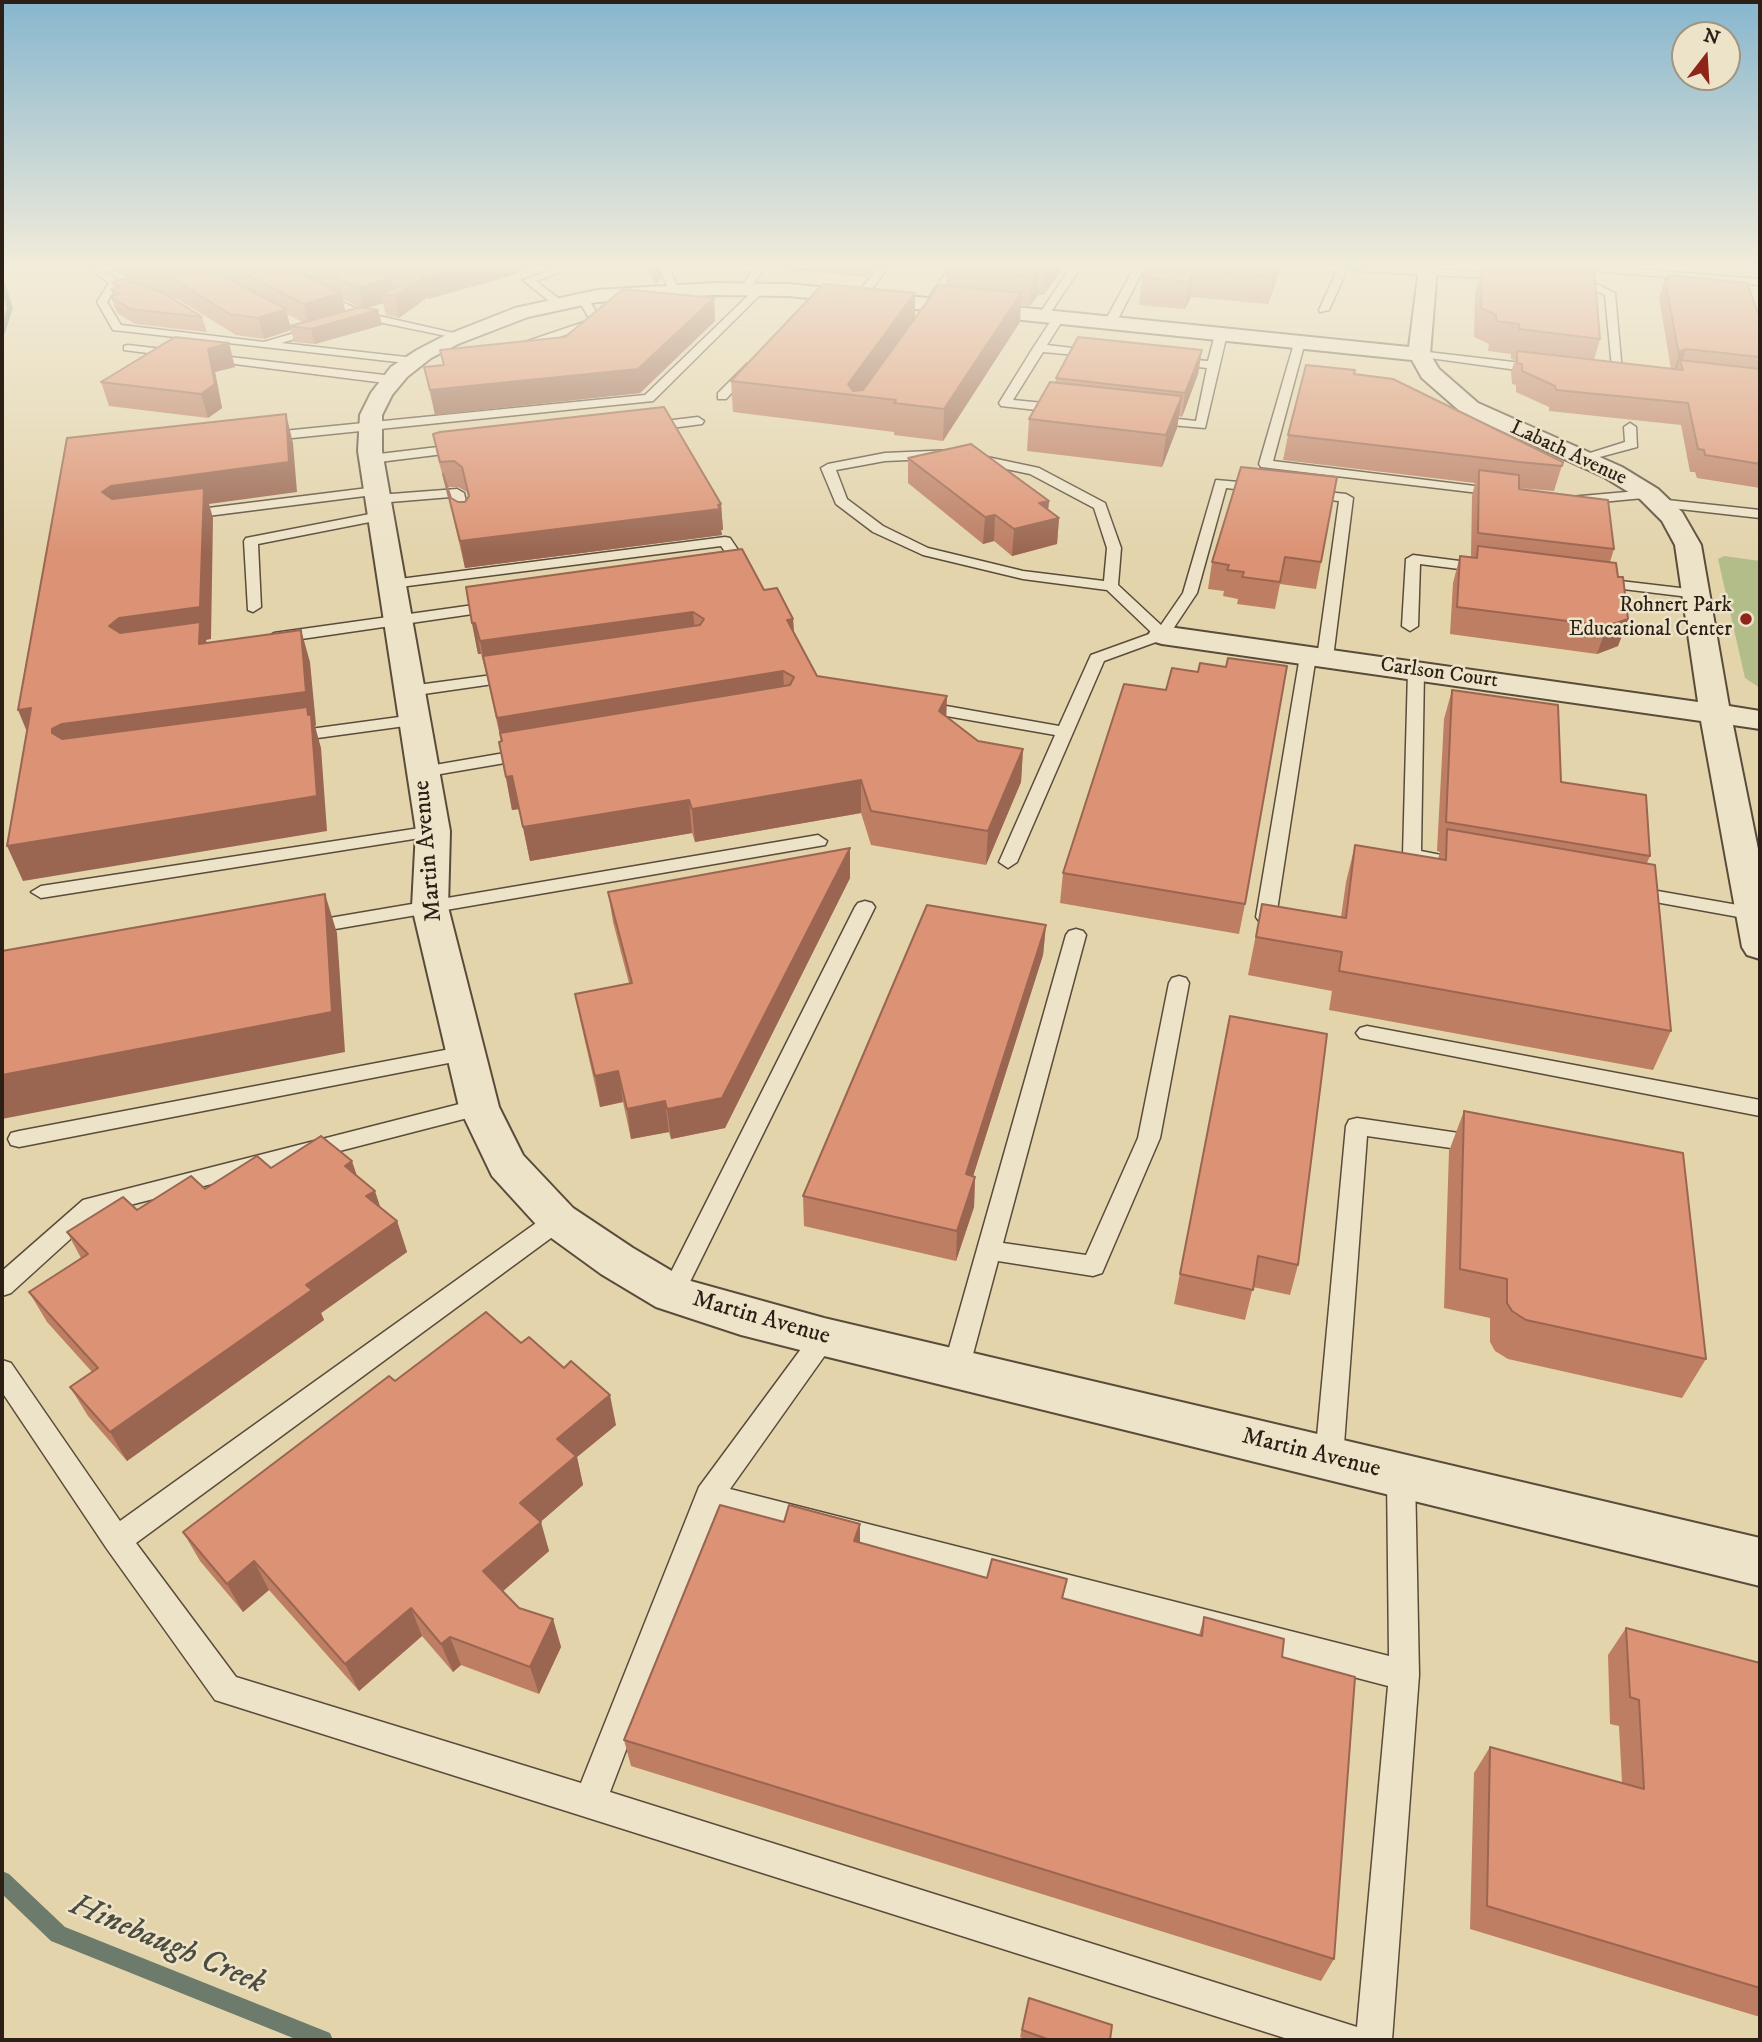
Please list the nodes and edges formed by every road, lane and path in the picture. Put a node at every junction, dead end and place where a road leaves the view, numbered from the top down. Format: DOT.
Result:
graph roads {
  1 [pos="423,363"];
  2 [pos="681,363"];
  3 [pos="754,363"];
  4 [pos="1027,363"];
  5 [pos="1214,363"];
  6 [pos="1293,363"];
  7 [pos="1424,363"];
  8 [pos="1493,363"];
  9 [pos="1617,363"];
  10 [pos="1555,371"];
  11 [pos="1582,374"];
  12 [pos="722,396"];
  13 [pos="1084,412"];
  14 [pos="1136,418"];
  15 [pos="698,421"];
  16 [pos="1630,427"];
  17 [pos="630,429"];
  18 [pos="253,438"];
  19 [pos="480,446"];
  20 [pos="1581,458"];
  21 [pos="375,479"];
  22 [pos="1512,495"];
  23 [pos="1653,499"];
  24 [pos="1553,500"];
  25 [pos="1760,514"];
  26 [pos="163,518"];
  27 [pos="464,522"];
  28 [pos="1494,569"];
  29 [pos="734,574"];
  30 [pos="1576,579"];
  31 [pos="392,584"];
  32 [pos="1111,586"];
  33 [pos="1697,594"];
  34 [pos="505,606"];
  35 [pos="253,607"];
  36 [pos="398,620"];
  37 [pos="1410,626"];
  38 [pos="1162,635"];
  39 [pos="264,639"];
  40 [pos="1316,657"];
  41 [pos="1416,671"];
  42 [pos="532,674"];
  43 [pos="896,702"];
  44 [pos="412,706"];
  45 [pos="1716,713"];
  46 [pos="1760,720"];
  47 [pos="1064,732"];
  48 [pos="275,739"];
  49 [pos="544,751"];
  50 [pos="423,772"];
  51 [pos="433,831"];
  52 [pos="818,841"];
  53 [pos="1008,862"];
  54 [pos="1453,862"];
  55 [pos="1604,888"];
  56 [pos="41,892"];
  57 [pos="430,907"];
  58 [pos="865,907"];
  59 [pos="1755,914"];
  60 [pos="1266,917"];
  61 [pos="283,932"];
  62 [pos="1076,935"];
  63 [pos="1760,947"];
  64 [pos="1179,983"];
  65 [pos="1367,1033"];
  66 [pos="466,1054"];
  67 [pos="479,1107"];
  68 [pos="1760,1108"];
  69 [pos="19,1139"];
  70 [pos="1506,1148"];
  71 [pos="558,1220"];
  72 [pos="989,1250"];
  73 [pos="2,1286"];
  74 [pos="672,1294"];
  75 [pos="824,1337"];
  76 [pos="956,1369"];
  77 [pos="2,1371"];
  78 [pos="1329,1458"];
  79 [pos="1401,1475"];
  80 [pos="709,1496"];
  81 [pos="117,1540"];
  82 [pos="1760,1562"];
  83 [pos="1404,1675"];
  84 [pos="590,1802"];
  85 [pos="1346,2040"];
  86 [pos="1374,2040"];
  1 -- 21 [label="street"];
  2 -- 21 [label="lane"];
  3 -- 12 [label="lane"];
  4 -- 13 [label="lane"];
  5 -- 14 [label="lane"];
  6 -- 22 [label="lane"];
  7 -- 20 [label="street, Labath Avenue"];
  8 -- 10 [label="lane"];
  9 -- 11 [label="lane"];
  15 -- 17 [label="lane"];
  16 -- 20 [label="lane"];
  18 -- 21 [label="lane"];
  19 -- 21 [label="lane"];
  20 -- 23 [label="street, Labath Avenue"];
  21 -- 26 [label="lane"];
  21 -- 27 [label="lane"];
  21 -- 31 [label="street, Martin Avenue"];
  21 -- 35 [label="lane"];
  23 -- 24 [label="lane"];
  23 -- 25 [label="lane"];
  23 -- 33 [label="street, Labath Avenue"];
  28 -- 37 [label="lane"];
  29 -- 31 [label="lane"];
  30 -- 33 [label="lane"];
  31 -- 36 [label="street, Martin Avenue"];
  32 -- 32 [label="lane"];
  32 -- 38 [label="lane"];
  33 -- 45 [label="street, Labath Avenue"];
  34 -- 36 [label="lane"];
  36 -- 39 [label="lane"];
  36 -- 44 [label="street, Martin Avenue"];
  38 -- 40 [label="street, Carlson Court"];
  38 -- 40 [label="lane"];
  38 -- 47 [label="lane"];
  40 -- 41 [label="street, Carlson Court"];
  40 -- 60 [label="lane"];
  41 -- 45 [label="street, Carlson Court"];
  41 -- 54 [label="lane"];
  42 -- 44 [label="lane"];
  43 -- 47 [label="lane"];
  44 -- 48 [label="lane"];
  44 -- 50 [label="street, Martin Avenue"];
  45 -- 46 [label="street, Carlson Court"];
  45 -- 59 [label="street, Labath Avenue"];
  47 -- 53 [label="lane"];
  49 -- 50 [label="lane"];
  50 -- 51 [label="street, Martin Avenue"];
  51 -- 56 [label="lane"];
  51 -- 57 [label="street, Martin Avenue"];
  52 -- 57 [label="lane"];
  55 -- 59 [label="lane"];
  57 -- 61 [label="lane"];
  57 -- 66 [label="street, Martin Avenue"];
  58 -- 74 [label="lane"];
  59 -- 63 [label="street, Labath Avenue"];
  62 -- 72 [label="lane"];
  64 -- 72 [label="lane"];
  65 -- 68 [label="lane"];
  66 -- 67 [label="street, Martin Avenue"];
  66 -- 69 [label="lane"];
  67 -- 71 [label="street, Martin Avenue"];
  67 -- 73 [label="lane"];
  70 -- 78 [label="lane"];
  71 -- 74 [label="street, Martin Avenue"];
  71 -- 81 [label="lane"];
  72 -- 76 [label="lane"];
  74 -- 75 [label="street, Martin Avenue"];
  75 -- 76 [label="street, Martin Avenue"];
  75 -- 80 [label="lane"];
  76 -- 78 [label="street, Martin Avenue"];
  77 -- 81 [label="lane"];
  78 -- 79 [label="street, Martin Avenue"];
  79 -- 82 [label="street, Martin Avenue"];
  79 -- 83 [label="lane"];
  80 -- 83 [label="lane"];
  80 -- 84 [label="lane"];
  81 -- 84 [label="lane"];
  83 -- 86 [label="lane"];
  84 -- 85 [label="lane"];
}
